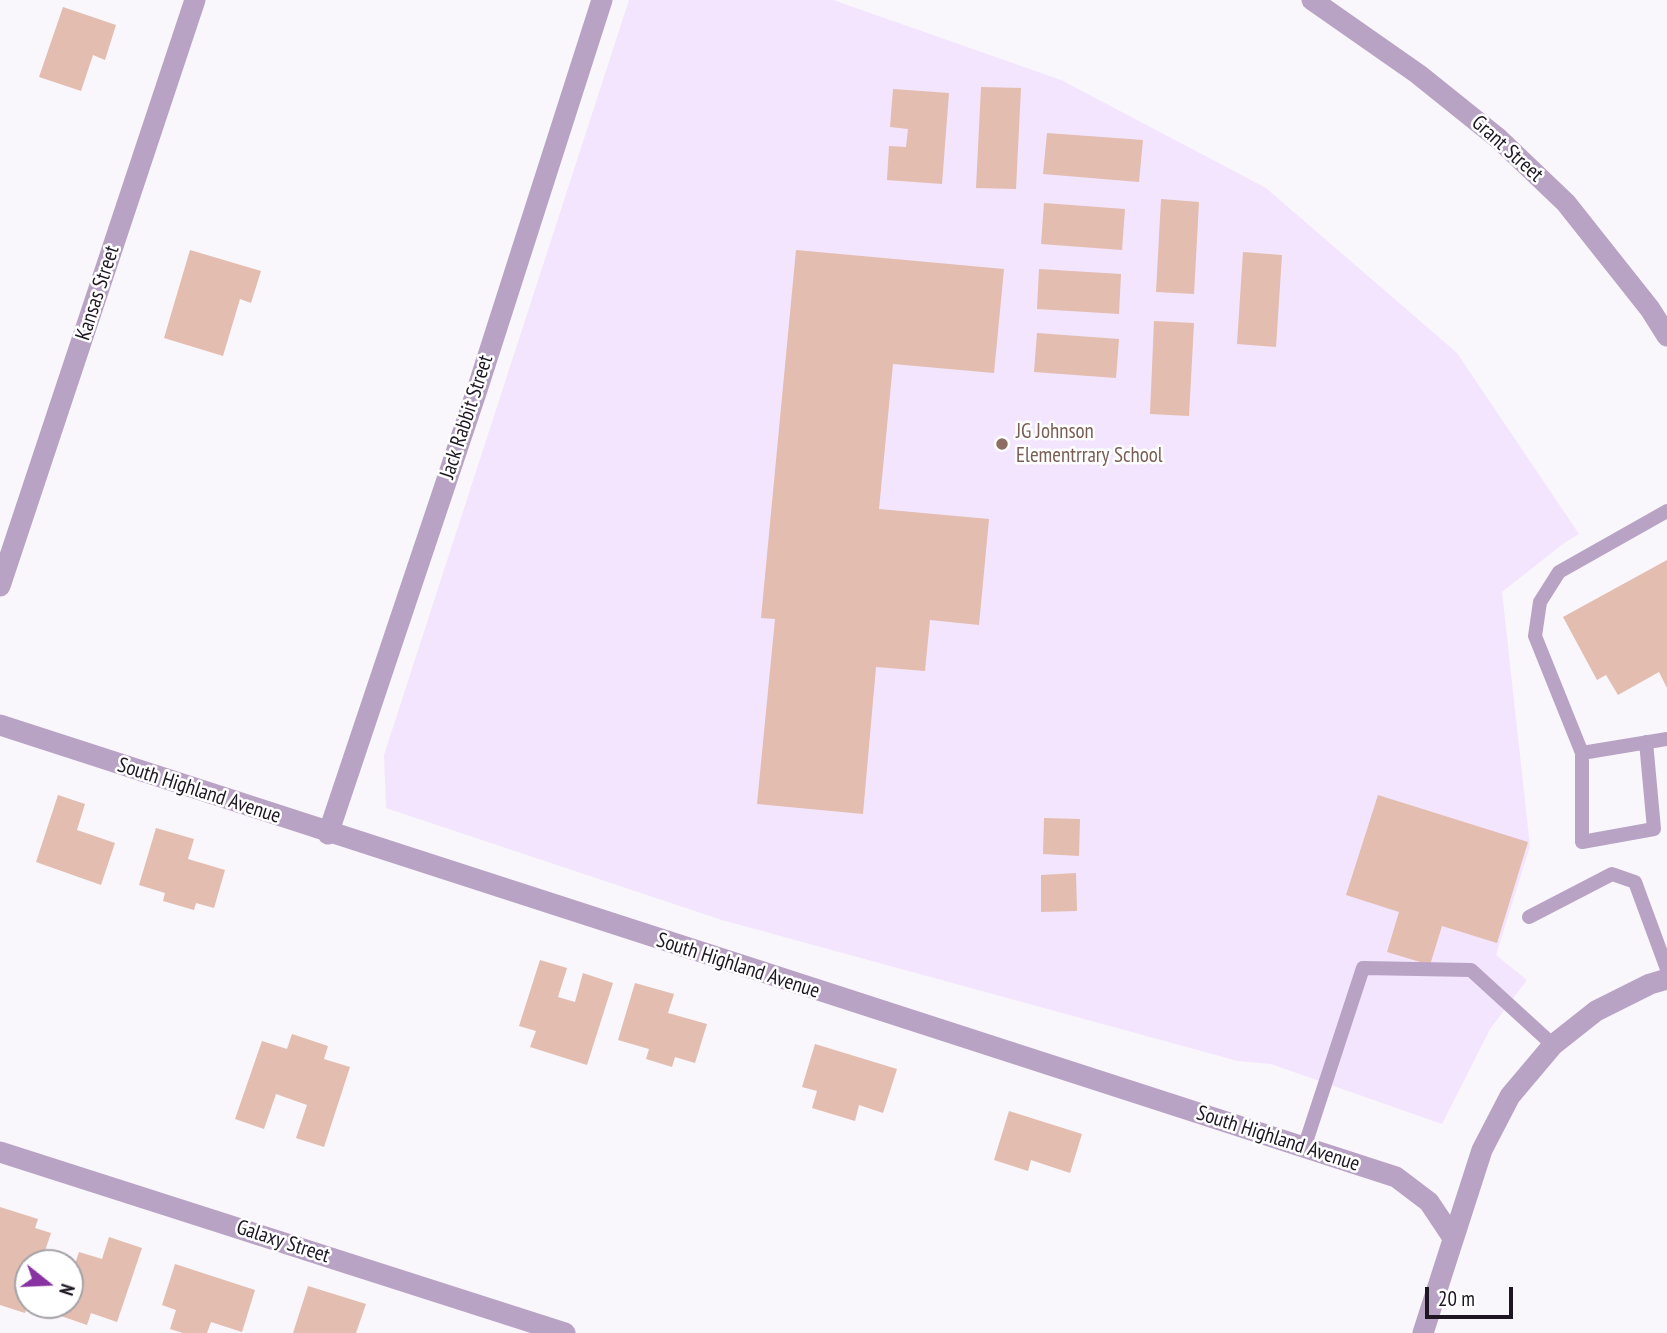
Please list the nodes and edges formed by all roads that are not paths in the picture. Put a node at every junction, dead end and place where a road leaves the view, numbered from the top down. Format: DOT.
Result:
graph roads {
  1 [pos="195,0"];
  2 [pos="602,0"];
  3 [pos="1312,0"];
  4 [pos="1667,335"];
  5 [pos="1667,512"];
  6 [pos="0,586"];
  7 [pos="0,725"];
  8 [pos="1667,739"];
  9 [pos="1646,742"];
  10 [pos="1582,753"];
  11 [pos="328,834"];
  12 [pos="1529,918"];
  13 [pos="1667,969"];
  14 [pos="1667,979"];
  15 [pos="1553,1045"];
  16 [pos="1304,1148"];
  17 [pos="0,1152"];
  18 [pos="1453,1238"];
  19 [pos="565,1333"];
  20 [pos="1423,1333"];
  1 -- 6 [label="street, Kansas Street"];
  2 -- 11 [label="street, Jack Rabbit Street"];
  3 -- 4 [label="street, Grant Street"];
  5 -- 10 [label="lane"];
  7 -- 11 [label="street, South Highland Avenue"];
  8 -- 9 [label="lane"];
  9 -- 10 [label="lane"];
  9 -- 10 [label="lane"];
  11 -- 16 [label="street, South Highland Avenue"];
  12 -- 13 [label="lane"];
  14 -- 15 [label="street"];
  15 -- 16 [label="lane"];
  15 -- 18 [label="street"];
  16 -- 18 [label="street, South Highland Avenue"];
  17 -- 19 [label="street, Galaxy Street"];
  18 -- 20 [label="street"];
}
